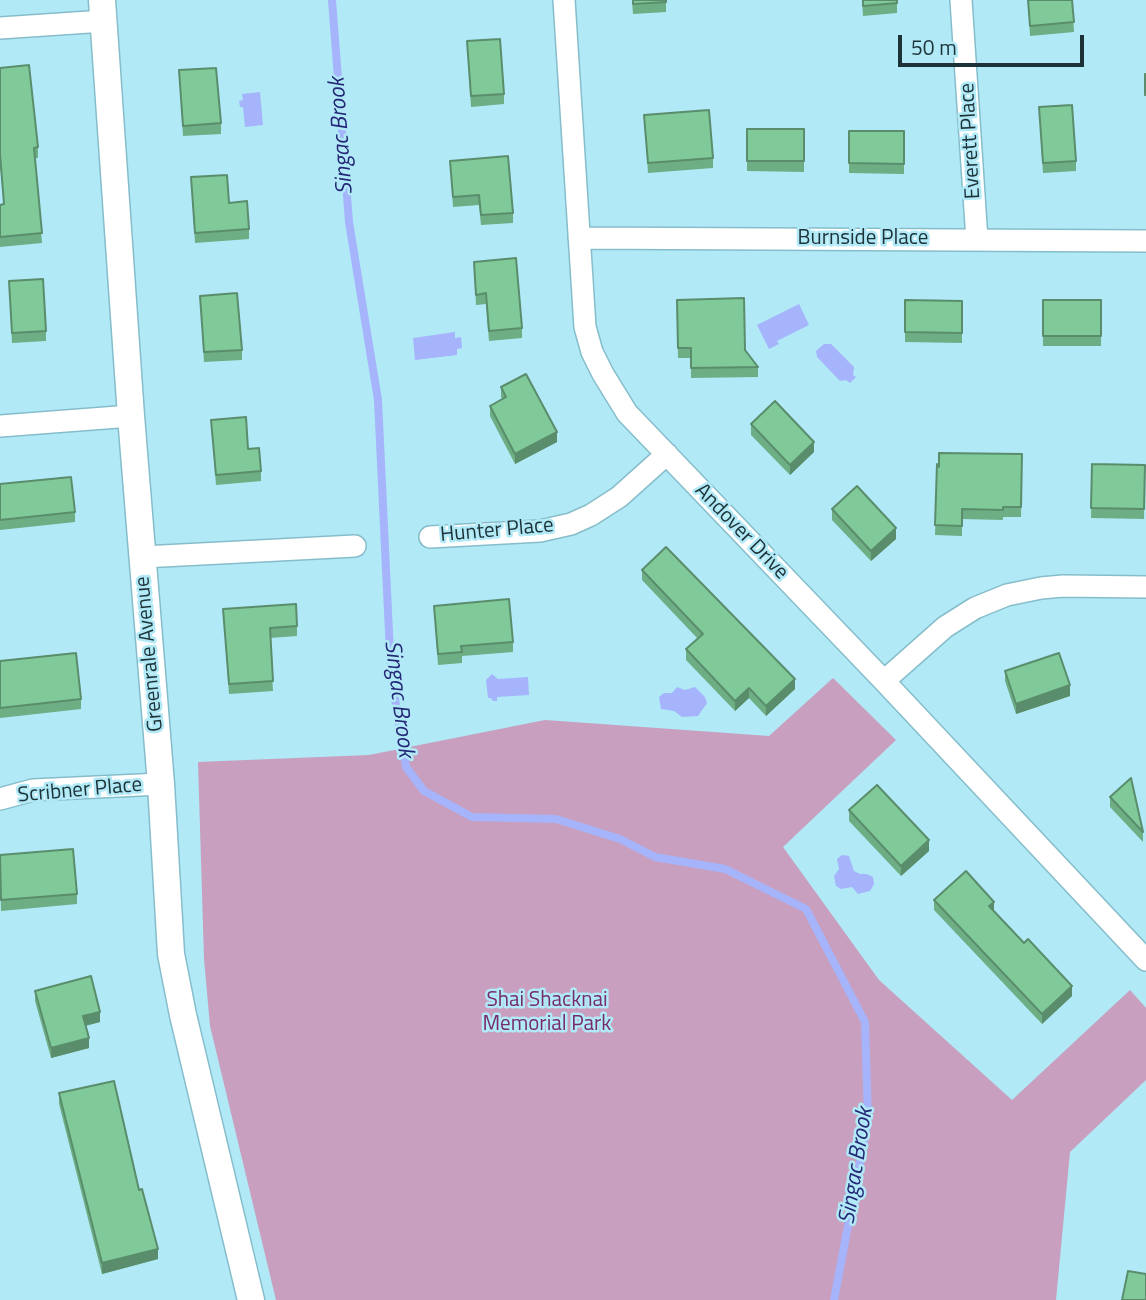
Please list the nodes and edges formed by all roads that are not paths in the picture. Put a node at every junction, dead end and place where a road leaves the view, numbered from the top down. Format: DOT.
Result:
graph roads {
  1 [pos="564,0"];
  2 [pos="961,0"];
  3 [pos="103,11"];
  4 [pos="0,29"];
  5 [pos="579,238"];
  6 [pos="977,240"];
  7 [pos="1146,241"];
  8 [pos="131,415"];
  9 [pos="0,426"];
  10 [pos="667,454"];
  11 [pos="430,537"];
  12 [pos="355,547"];
  13 [pos="142,557"];
  14 [pos="1146,587"];
  15 [pos="884,681"];
  16 [pos="161,784"];
  17 [pos="0,799"];
  18 [pos="1146,960"];
  19 [pos="251,1300"];
  1 -- 5 [label="street, Andover Drive"];
  2 -- 6 [label="street, Everett Place"];
  3 -- 4 [label="street"];
  3 -- 8 [label="street, Greenrale Avenue"];
  5 -- 6 [label="street, Burnside Place"];
  5 -- 10 [label="street, Andover Drive"];
  6 -- 7 [label="street, Burnside Place"];
  8 -- 9 [label="street"];
  8 -- 13 [label="street, Greenrale Avenue"];
  10 -- 11 [label="street, Hunter Place"];
  10 -- 15 [label="street, Andover Drive"];
  12 -- 13 [label="street"];
  13 -- 16 [label="street, Greenrale Avenue"];
  14 -- 15 [label="street"];
  15 -- 18 [label="street, Andover Drive"];
  16 -- 17 [label="street, Scribner Place"];
  16 -- 19 [label="street, Greenrale Avenue"];
}
